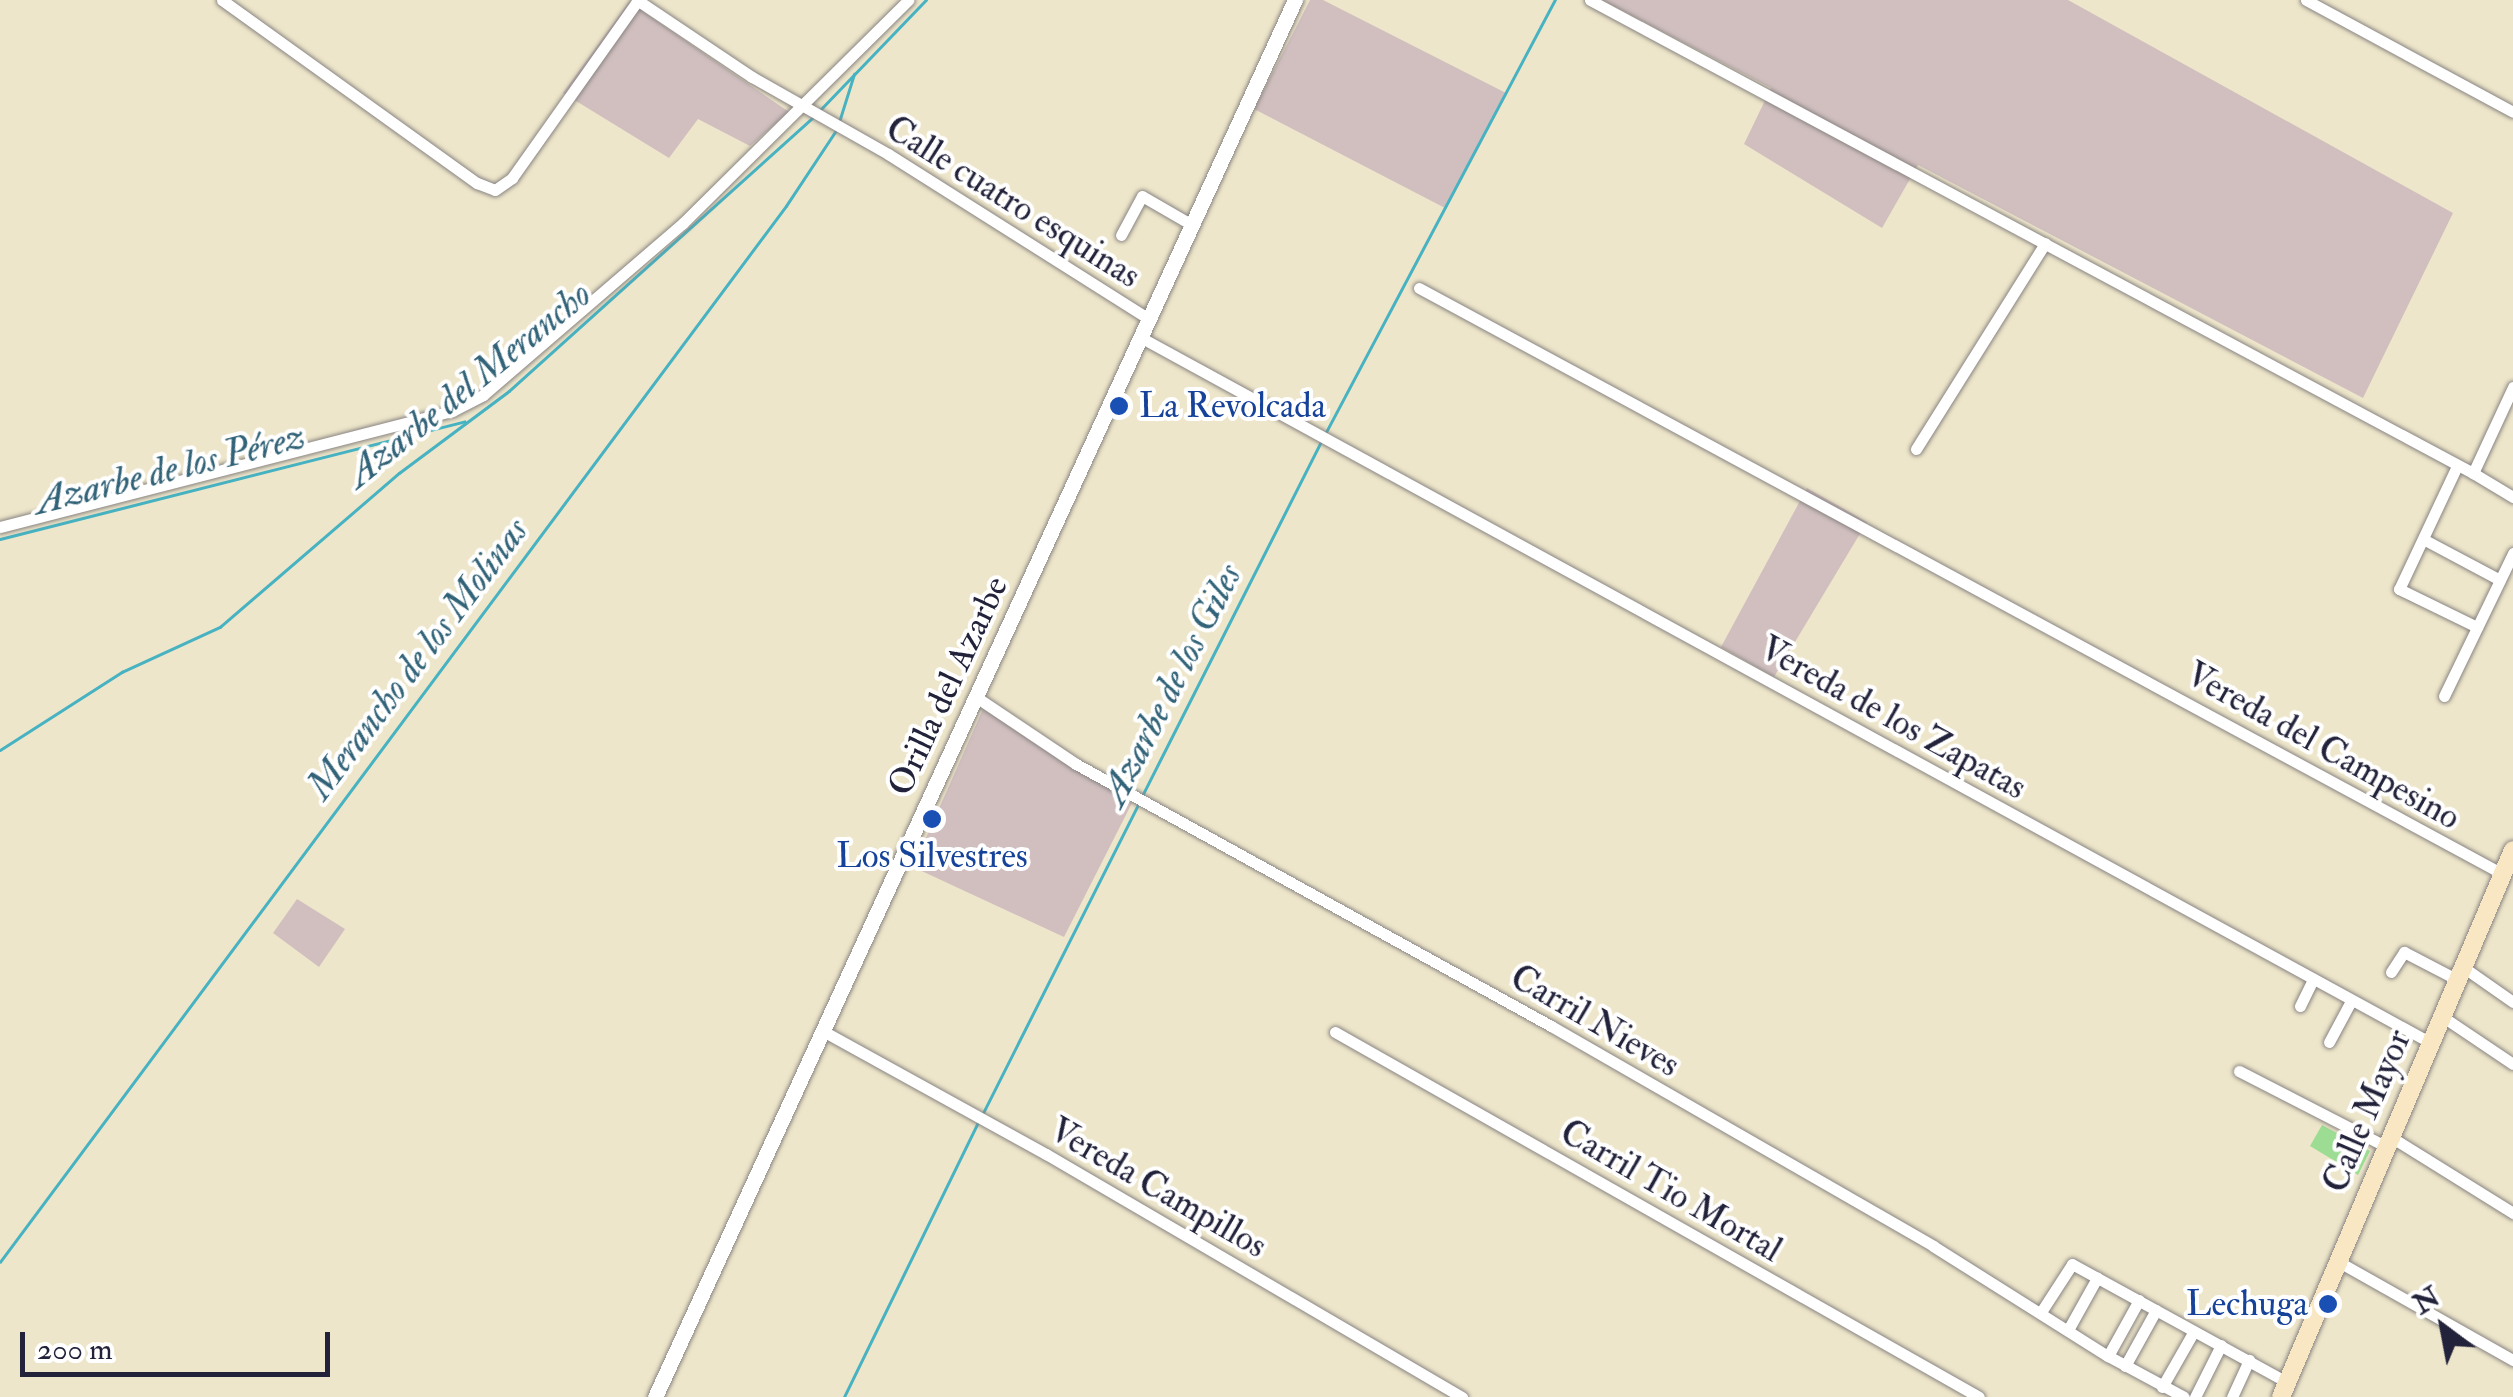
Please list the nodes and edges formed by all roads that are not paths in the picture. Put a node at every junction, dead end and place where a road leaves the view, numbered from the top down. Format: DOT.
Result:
graph roads {
  1 [pos="222,0"];
  2 [pos="638,0"];
  3 [pos="908,0"];
  4 [pos="1294,0"];
  5 [pos="1590,0"];
  6 [pos="2306,0"];
  7 [pos="811,109"];
  8 [pos="2513,112"];
  9 [pos="1192,225"];
  10 [pos="1121,235"];
  11 [pos="2046,243"];
  12 [pos="1418,288"];
  13 [pos="1149,319"];
  14 [pos="1140,337"];
  15 [pos="2513,387"];
  16 [pos="1916,449"];
  17 [pos="2457,466"];
  18 [pos="2473,473"];
  19 [pos="2513,496"];
  20 [pos="0,527"];
  21 [pos="2423,539"];
  22 [pos="2513,553"];
  23 [pos="2500,580"];
  24 [pos="2477,627"];
  25 [pos="2444,696"];
  26 [pos="976,698"];
  27 [pos="2513,850"];
  28 [pos="2502,874"];
  29 [pos="2391,972"];
  30 [pos="2460,974"];
  31 [pos="2313,979"];
  32 [pos="2351,1001"];
  33 [pos="2513,1002"];
  34 [pos="2300,1006"];
  35 [pos="2442,1017"];
  36 [pos="823,1032"];
  37 [pos="1335,1032"];
  38 [pos="2329,1042"];
  39 [pos="2431,1043"];
  40 [pos="2513,1064"];
  41 [pos="2239,1071"];
  42 [pos="2389,1142"];
  43 [pos="2513,1213"];
  44 [pos="2339,1262"];
  45 [pos="2097,1278"];
  46 [pos="2139,1300"];
  47 [pos="2156,1310"];
  48 [pos="2041,1312"];
  49 [pos="2068,1330"];
  50 [pos="2194,1331"];
  51 [pos="2222,1345"];
  52 [pos="2108,1356"];
  53 [pos="2249,1360"];
  54 [pos="2513,1360"];
  55 [pos="2125,1366"];
  56 [pos="2284,1390"];
  57 [pos="2167,1392"];
  58 [pos="655,1397"];
  59 [pos="1462,1397"];
  60 [pos="1979,1397"];
  61 [pos="2184,1397"];
  62 [pos="2195,1397"];
  63 [pos="2232,1397"];
  1 -- 2 [label="street"];
  2 -- 7 [label="street, Calle cuatro esquinas"];
  3 -- 7 [label="street"];
  4 -- 9 [label="street, Orilla del Azarbe"];
  5 -- 11 [label="street"];
  6 -- 8 [label="street"];
  7 -- 13 [label="street, Calle cuatro esquinas"];
  7 -- 20 [label="street"];
  9 -- 10 [label="street"];
  9 -- 13 [label="street, Orilla del Azarbe"];
  11 -- 16 [label="street"];
  11 -- 17 [label="street"];
  12 -- 28 [label="street, Vereda del Campesino"];
  13 -- 14 [label="street, Orilla del Azarbe"];
  14 -- 26 [label="street, Orilla del Azarbe"];
  14 -- 31 [label="street, Vereda de los Zapatas"];
  15 -- 18 [label="street"];
  17 -- 18 [label="street"];
  17 -- 21 [label="street"];
  18 -- 19 [label="street"];
  21 -- 23 [label="street"];
  21 -- 24 [label="street"];
  22 -- 23 [label="street"];
  23 -- 24 [label="street"];
  24 -- 25 [label="street"];
  26 -- 36 [label="street, Orilla del Azarbe"];
  26 -- 48 [label="street, Carril Nieves"];
  27 -- 28 [label="main road, Calle Mayor"];
  28 -- 30 [label="main road, Calle Mayor"];
  29 -- 30 [label="street"];
  30 -- 33 [label="street"];
  30 -- 35 [label="main road, Calle Mayor"];
  31 -- 32 [label="street, Vereda de los Zapatas"];
  31 -- 34 [label="street"];
  32 -- 38 [label="street"];
  32 -- 39 [label="street, Vereda de los Zapatas"];
  35 -- 39 [label="main road, Calle Mayor"];
  35 -- 40 [label="street"];
  36 -- 58 [label="street, Orilla del Azarbe"];
  36 -- 59 [label="street, Vereda Campillos"];
  37 -- 60 [label="street, Carril Tio Mortal"];
  39 -- 42 [label="main road, Calle Mayor"];
  41 -- 42 [label="street"];
  42 -- 43 [label="street"];
  42 -- 44 [label="main road, Calle Mayor"];
  44 -- 54 [label="street"];
  44 -- 56 [label="main road, Calle Mayor"];
  45 -- 46 [label="street"];
  45 -- 48 [label="street"];
  45 -- 49 [label="street"];
  46 -- 47 [label="street"];
  46 -- 52 [label="street"];
  47 -- 50 [label="street"];
  47 -- 55 [label="street"];
  48 -- 49 [label="street, Carril Nieves"];
  49 -- 52 [label="street, Carril Nieves"];
  50 -- 51 [label="street"];
  50 -- 57 [label="street"];
  51 -- 53 [label="street"];
  51 -- 62 [label="street"];
  52 -- 55 [label="street, Carril Nieves"];
  53 -- 56 [label="street"];
  53 -- 63 [label="street"];
  55 -- 57 [label="street, Carril Nieves"];
  57 -- 61 [label="street, Carril Nieves"];
}
